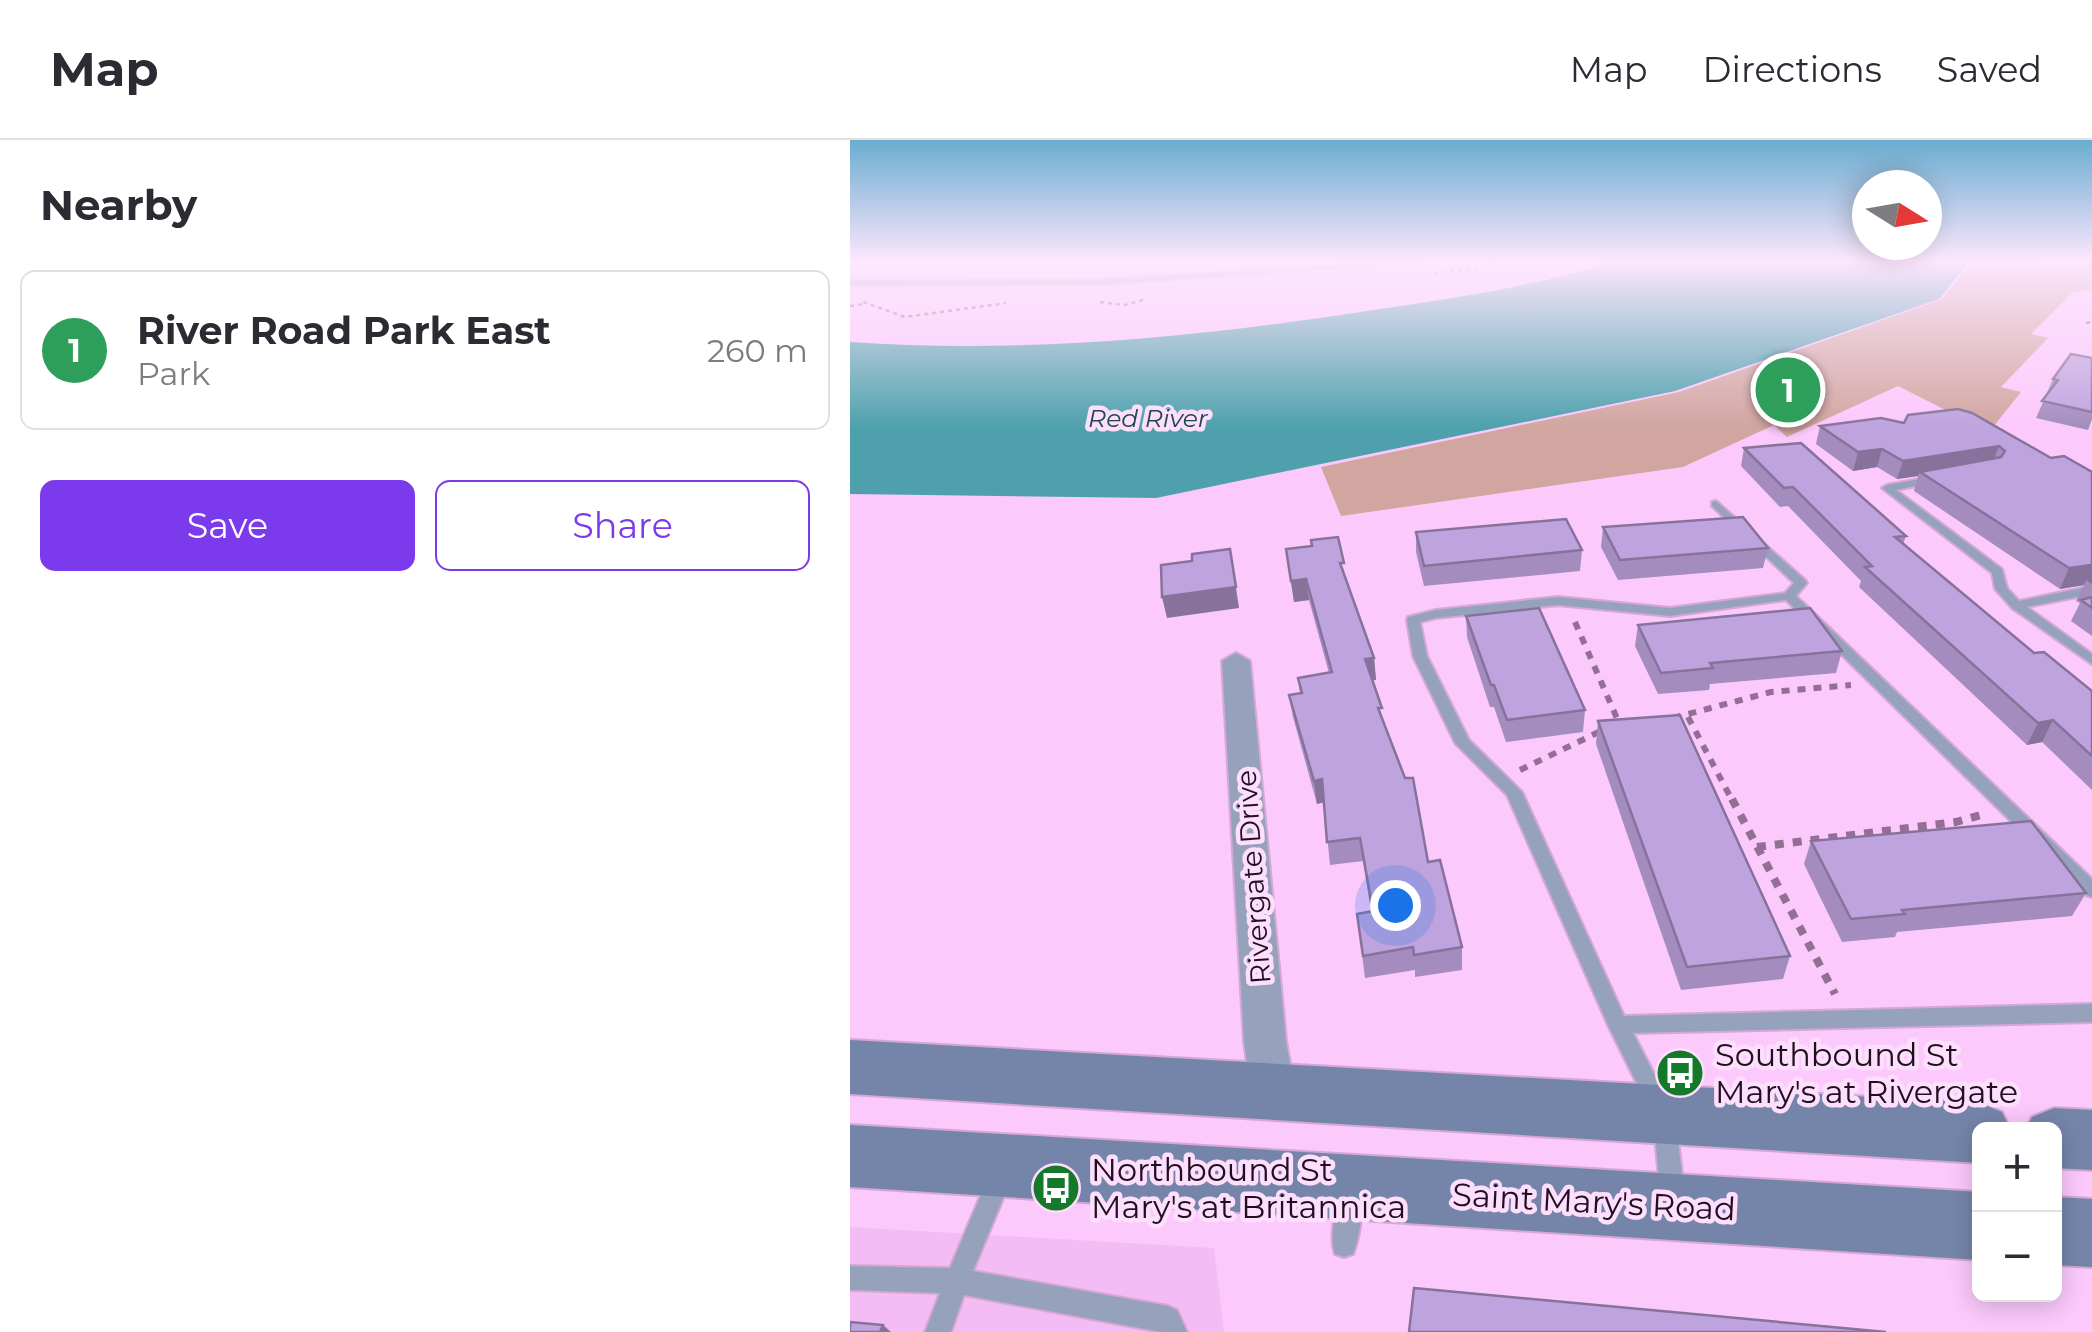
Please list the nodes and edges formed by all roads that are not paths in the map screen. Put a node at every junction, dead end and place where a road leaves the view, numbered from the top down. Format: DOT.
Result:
graph roads {
  1 [pos="1956,476"];
  2 [pos="1716,504"];
  3 [pos="2092,590"];
  4 [pos="1788,596"];
  5 [pos="2016,604"];
  6 [pos="1236,660"];
  7 [pos="2092,660"];
  8 [pos="2092,890"];
  9 [pos="2092,1014"];
  10 [pos="1618,1025"];
  11 [pos="850,1067"];
  12 [pos="1273,1092"];
  13 [pos="1664,1115"];
  14 [pos="1972,1133"];
  15 [pos="2062,1138"];
  16 [pos="2092,1140"];
  17 [pos="850,1156"];
  18 [pos="914,1160"];
  19 [pos="1004,1166"];
  20 [pos="850,1171"];
  21 [pos="1674,1207"];
  22 [pos="1972,1226"];
  23 [pos="2062,1231"];
  24 [pos="2092,1233"];
  25 [pos="850,1278"];
  26 [pos="957,1281"];
  27 [pos="938,1332"];
  28 [pos="1174,1332"];
  1 -- 5 [label="lane"];
  2 -- 4 [label="lane"];
  3 -- 5 [label="lane"];
  4 -- 8 [label="lane"];
  4 -- 10 [label="lane"];
  5 -- 7 [label="lane"];
  6 -- 12 [label="street, Rivergate Drive"];
  9 -- 10 [label="lane"];
  10 -- 13 [label="lane"];
  11 -- 12 [label="main road"];
  12 -- 13 [label="main road"];
  13 -- 14 [label="main road"];
  13 -- 21 [label="lane"];
  15 -- 16 [label="main road"];
  17 -- 18 [label="main road, Saint Mary's Road"];
  18 -- 19 [label="main road, Saint Mary's Road"];
  18 -- 20 [label="main road"];
  19 -- 21 [label="main road, Saint Mary's Road"];
  19 -- 26 [label="lane"];
  21 -- 22 [label="main road, Saint Mary's Road"];
  23 -- 24 [label="main road"];
  25 -- 26 [label="lane"];
  26 -- 27 [label="lane"];
  26 -- 28 [label="lane"];
}
